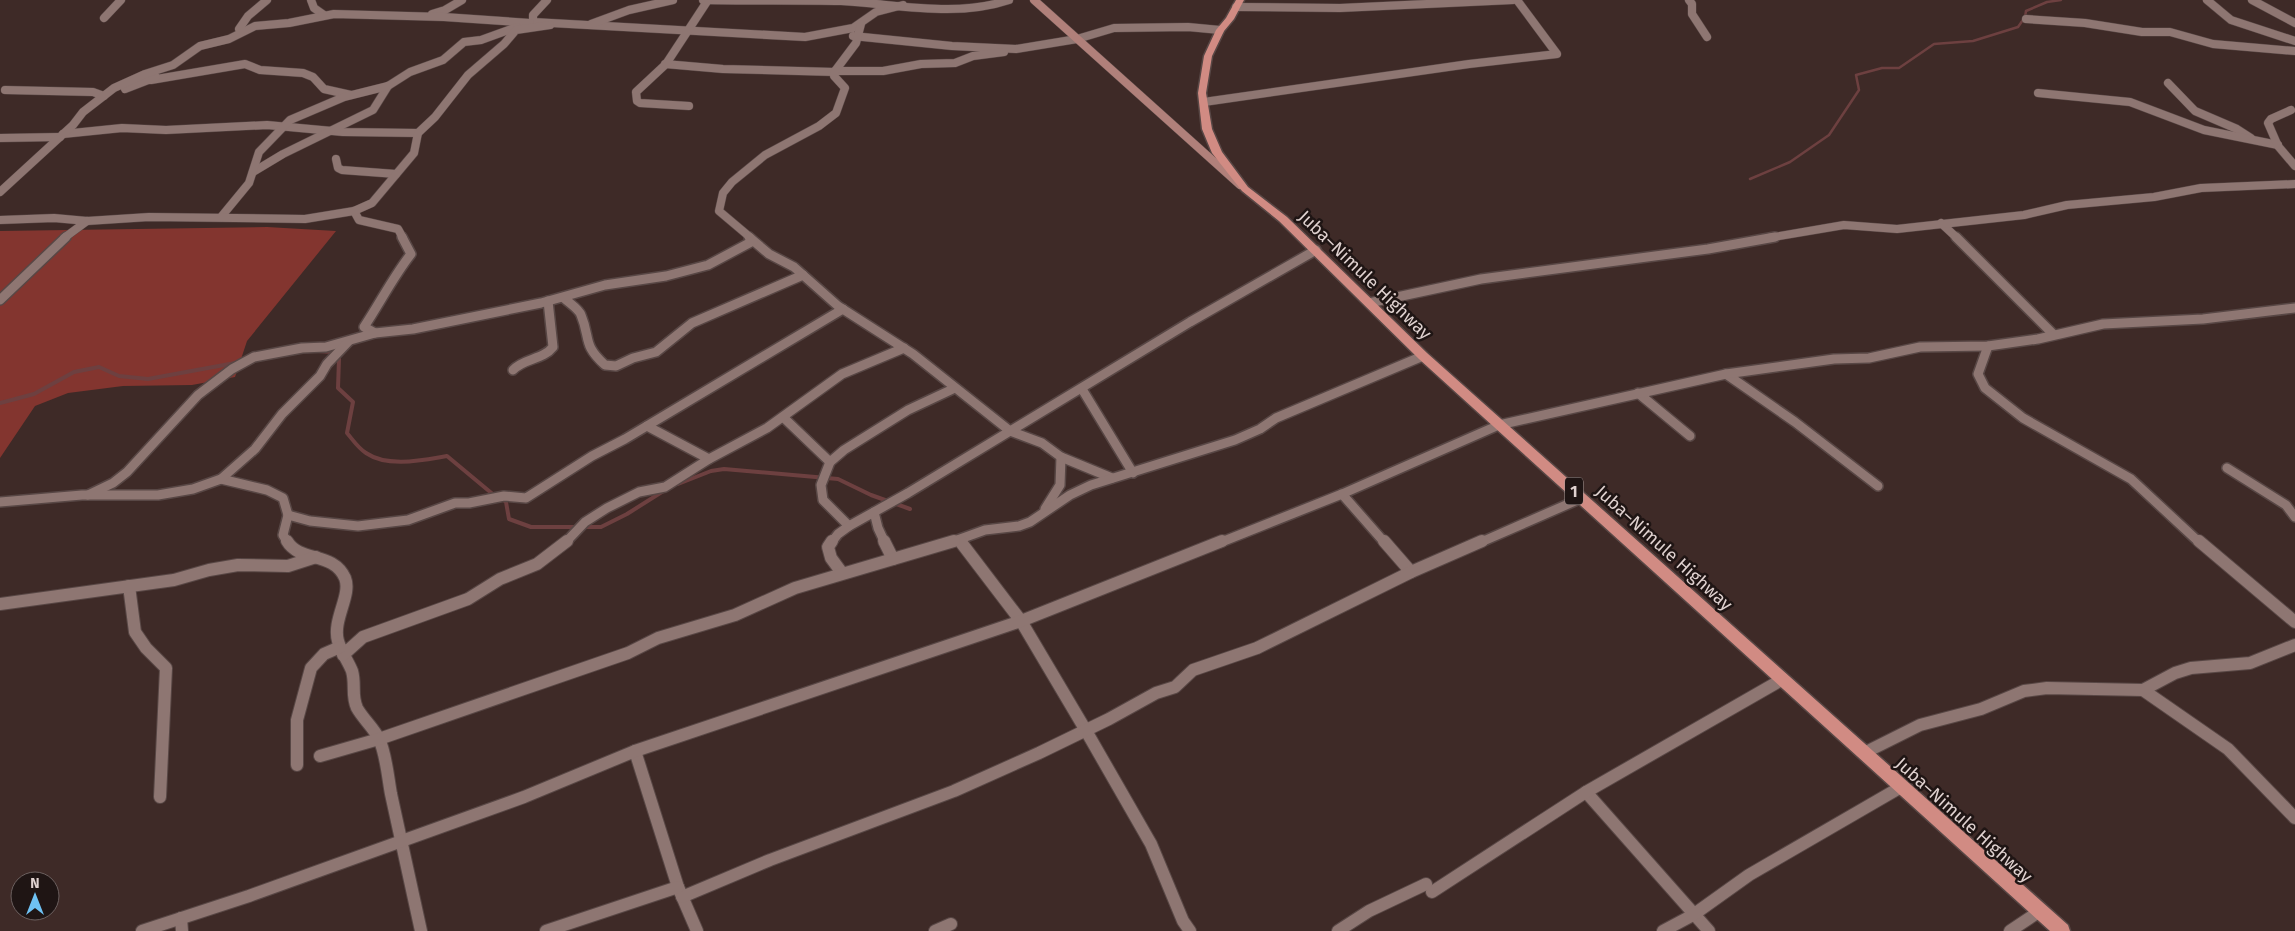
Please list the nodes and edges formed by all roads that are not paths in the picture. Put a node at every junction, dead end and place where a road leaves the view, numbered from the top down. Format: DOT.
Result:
graph roads {
  1 [pos="121,0"];
  2 [pos="267,0"];
  3 [pos="311,0"];
  4 [pos="462,0"];
  5 [pos="547,0"];
  6 [pos="674,0"];
  7 [pos="703,0"];
  8 [pos="708,0"];
  9 [pos="1009,0"];
  10 [pos="1034,0"];
  11 [pos="1515,0"];
  12 [pos="1689,0"];
  13 [pos="2207,0"];
  14 [pos="2252,0"];
  15 [pos="873,1"];
  16 [pos="1238,4"];
  17 [pos="904,5"];
  18 [pos="324,15"];
  19 [pos="533,15"];
  20 [pos="420,17"];
  21 [pos="104,18"];
  22 [pos="2026,19"];
  23 [pos="536,23"];
  24 [pos="861,24"];
  25 [pos="550,25"];
  26 [pos="2295,25"];
  27 [pos="518,26"];
  28 [pos="583,26"];
  29 [pos="1220,30"];
  30 [pos="240,32"];
  31 [pos="688,32"];
  32 [pos="827,33"];
  33 [pos="859,36"];
  34 [pos="1706,37"];
  35 [pos="1077,39"];
  36 [pos="2295,41"];
  37 [pos="2295,51"];
  38 [pos="1008,52"];
  39 [pos="665,64"];
  40 [pos="174,65"];
  41 [pos="835,71"];
  42 [pos="151,80"];
  43 [pos="2168,83"];
  44 [pos="388,86"];
  45 [pos="5,90"];
  46 [pos="2038,93"];
  47 [pos="352,95"];
  48 [pos="102,97"];
  49 [pos="1204,102"];
  50 [pos="689,106"];
  51 [pos="2291,110"];
  52 [pos="282,126"];
  53 [pos="331,132"];
  54 [pos="418,133"];
  55 [pos="62,136"];
  56 [pos="0,138"];
  57 [pos="2254,140"];
  58 [pos="2278,145"];
  59 [pos="336,158"];
  60 [pos="2295,166"];
  61 [pos="253,172"];
  62 [pos="396,174"];
  63 [pos="2295,184"];
  64 [pos="1245,189"];
  65 [pos="0,192"];
  66 [pos="354,211"];
  67 [pos="221,217"];
  68 [pos="0,220"];
  69 [pos="87,221"];
  70 [pos="1940,223"];
  71 [pos="753,241"];
  72 [pos="1316,250"];
  73 [pos="803,275"];
  74 [pos="564,298"];
  75 [pos="0,300"];
  76 [pos="548,301"];
  77 [pos="1369,303"];
  78 [pos="843,308"];
  79 [pos="2295,308"];
  80 [pos="375,333"];
  81 [pos="2053,334"];
  82 [pos="349,340"];
  83 [pos="1988,346"];
  84 [pos="904,348"];
  85 [pos="1422,356"];
  86 [pos="513,370"];
  87 [pos="1726,374"];
  88 [pos="955,388"];
  89 [pos="1082,389"];
  90 [pos="1638,393"];
  91 [pos="783,417"];
  92 [pos="1499,425"];
  93 [pos="647,426"];
  94 [pos="1010,431"];
  95 [pos="1690,436"];
  96 [pos="1061,458"];
  97 [pos="709,459"];
  98 [pos="830,462"];
  99 [pos="2227,468"];
  100 [pos="1133,473"];
  101 [pos="1112,478"];
  102 [pos="221,479"];
  103 [pos="1878,486"];
  104 [pos="1342,494"];
  105 [pos="88,495"];
  106 [pos="1582,498"];
  107 [pos="0,502"];
  108 [pos="874,512"];
  109 [pos="1042,514"];
  110 [pos="288,515"];
  111 [pos="2295,517"];
  112 [pos="849,526"];
  113 [pos="959,540"];
  114 [pos="317,557"];
  115 [pos="893,559"];
  116 [pos="1412,572"];
  117 [pos="842,573"];
  118 [pos="129,586"];
  119 [pos="0,604"];
  120 [pos="1020,621"];
  121 [pos="2295,622"];
  122 [pos="2295,645"];
  123 [pos="342,651"];
  124 [pos="1783,679"];
  125 [pos="2143,690"];
  126 [pos="1085,730"];
  127 [pos="379,739"];
  128 [pos="635,751"];
  129 [pos="1864,753"];
  130 [pos="320,756"];
  131 [pos="297,765"];
  132 [pos="1901,787"];
  133 [pos="1586,792"];
  134 [pos="160,797"];
  135 [pos="2295,818"];
  136 [pos="400,842"];
  137 [pos="680,892"];
  138 [pos="2040,912"];
  139 [pos="1693,915"];
  140 [pos="181,924"];
  141 [pos="951,924"];
  142 [pos="142,931"];
  143 [pos="421,931"];
  144 [pos="546,931"];
  145 [pos="697,931"];
  146 [pos="935,931"];
  147 [pos="1190,931"];
  148 [pos="1338,931"];
  149 [pos="1664,931"];
  150 [pos="1710,931"];
  151 [pos="2010,931"];
  152 [pos="2062,931"];
  1 -- 21 [label="street"];
  2 -- 30 [label="street"];
  3 -- 18 [label="street"];
  4 -- 20 [label="street"];
  5 -- 19 [label="street"];
  6 -- 28 [label="street"];
  7 -- 8 [label="street"];
  8 -- 15 [label="street"];
  8 -- 31 [label="street"];
  9 -- 17 [label="street"];
  10 -- 35 [label="main road"];
  11 -- 16 [label="street"];
  11 -- 49 [label="street"];
  12 -- 34 [label="street"];
  13 -- 36 [label="street"];
  14 -- 26 [label="street"];
  15 -- 17 [label="street"];
  16 -- 29 [label="main road, Juba–Nimule Highway / 1"];
  17 -- 24 [label="street"];
  18 -- 20 [label="street"];
  18 -- 30 [label="street"];
  19 -- 23 [label="street"];
  19 -- 27 [label="street"];
  20 -- 27 [label="street"];
  22 -- 37 [label="street"];
  23 -- 25 [label="street"];
  23 -- 27 [label="street"];
  24 -- 32 [label="street"];
  24 -- 33 [label="street"];
  25 -- 27 [label="street"];
  25 -- 28 [label="street"];
  27 -- 44 [label="street"];
  27 -- 54 [label="street"];
  28 -- 31 [label="street"];
  29 -- 35 [label="street"];
  29 -- 49 [label="main road, Juba–Nimule Highway / 1"];
  30 -- 40 [label="street"];
  31 -- 32 [label="street"];
  31 -- 39 [label="street"];
  32 -- 33 [label="street"];
  33 -- 35 [label="street"];
  33 -- 41 [label="street"];
  35 -- 64 [label="main road"];
  38 -- 41 [label="street"];
  39 -- 41 [label="street"];
  39 -- 50 [label="street"];
  40 -- 42 [label="street"];
  40 -- 48 [label="street"];
  41 -- 71 [label="street"];
  42 -- 47 [label="street"];
  42 -- 48 [label="street"];
  43 -- 57 [label="street"];
  44 -- 47 [label="street"];
  44 -- 53 [label="street"];
  45 -- 48 [label="street"];
  46 -- 57 [label="street"];
  47 -- 52 [label="street"];
  48 -- 55 [label="street"];
  49 -- 64 [label="main road, Juba–Nimule Highway / 1"];
  51 -- 58 [label="street"];
  52 -- 53 [label="street"];
  52 -- 55 [label="street"];
  52 -- 61 [label="street"];
  53 -- 54 [label="street"];
  53 -- 61 [label="street"];
  54 -- 62 [label="street"];
  55 -- 56 [label="street"];
  55 -- 65 [label="street"];
  57 -- 58 [label="street"];
  58 -- 60 [label="street"];
  59 -- 62 [label="street"];
  61 -- 67 [label="street"];
  62 -- 66 [label="street"];
  63 -- 70 [label="street"];
  64 -- 77 [label="main road, Juba–Nimule Highway / 1"];
  66 -- 67 [label="street"];
  66 -- 80 [label="street"];
  67 -- 69 [label="street"];
  68 -- 69 [label="street"];
  69 -- 75 [label="street"];
  70 -- 77 [label="street"];
  70 -- 81 [label="street"];
  71 -- 73 [label="street"];
  71 -- 74 [label="street"];
  72 -- 89 [label="street"];
  73 -- 74 [label="street"];
  73 -- 78 [label="street"];
  74 -- 76 [label="street"];
  76 -- 80 [label="street"];
  76 -- 86 [label="street"];
  77 -- 85 [label="main road, Juba–Nimule Highway / 1"];
  78 -- 84 [label="street"];
  78 -- 93 [label="street"];
  79 -- 81 [label="street"];
  80 -- 82 [label="street"];
  81 -- 83 [label="street"];
  82 -- 102 [label="street"];
  82 -- 105 [label="street"];
  83 -- 87 [label="street"];
  83 -- 121 [label="street"];
  84 -- 88 [label="street"];
  84 -- 91 [label="street"];
  85 -- 92 [label="main road, Juba–Nimule Highway / 1"];
  85 -- 100 [label="street"];
  87 -- 90 [label="street"];
  87 -- 103 [label="street"];
  88 -- 94 [label="street"];
  88 -- 98 [label="street"];
  89 -- 94 [label="street"];
  89 -- 100 [label="street"];
  90 -- 92 [label="street"];
  90 -- 95 [label="street"];
  91 -- 97 [label="street"];
  91 -- 98 [label="street"];
  92 -- 104 [label="street"];
  92 -- 106 [label="main road, Juba–Nimule Highway / 1"];
  93 -- 97 [label="street"];
  93 -- 110 [label="street"];
  94 -- 96 [label="street"];
  94 -- 108 [label="street"];
  96 -- 101 [label="street"];
  96 -- 109 [label="street"];
  97 -- 123 [label="street"];
  98 -- 112 [label="street"];
  99 -- 111 [label="street"];
  100 -- 101 [label="street"];
  101 -- 109 [label="street"];
  102 -- 105 [label="street"];
  102 -- 110 [label="street"];
  104 -- 116 [label="street"];
  104 -- 120 [label="street"];
  105 -- 107 [label="street"];
  106 -- 116 [label="street"];
  106 -- 124 [label="main road, Juba–Nimule Highway / 1"];
  108 -- 112 [label="street"];
  108 -- 115 [label="street"];
  109 -- 113 [label="street"];
  110 -- 114 [label="street"];
  112 -- 117 [label="street"];
  113 -- 115 [label="street"];
  113 -- 120 [label="street"];
  114 -- 118 [label="street"];
  114 -- 123 [label="street"];
  115 -- 117 [label="street"];
  116 -- 126 [label="street"];
  117 -- 127 [label="street"];
  118 -- 119 [label="street"];
  118 -- 134 [label="street"];
  120 -- 126 [label="street"];
  120 -- 128 [label="street"];
  122 -- 125 [label="street"];
  123 -- 127 [label="street"];
  123 -- 131 [label="street"];
  124 -- 129 [label="main road, Juba–Nimule Highway / 1"];
  124 -- 133 [label="street"];
  125 -- 129 [label="street"];
  125 -- 135 [label="street"];
  126 -- 137 [label="street"];
  126 -- 147 [label="street"];
  127 -- 130 [label="street"];
  127 -- 136 [label="street"];
  128 -- 136 [label="street"];
  128 -- 137 [label="street"];
  129 -- 132 [label="main road, Juba–Nimule Highway / 1"];
  132 -- 138 [label="main road, Juba–Nimule Highway / 1"];
  132 -- 139 [label="street"];
  133 -- 139 [label="street"];
  133 -- 148 [label="street"];
  136 -- 140 [label="street"];
  136 -- 143 [label="street"];
  137 -- 144 [label="street"];
  137 -- 145 [label="street"];
  138 -- 151 [label="street"];
  138 -- 152 [label="main road, Juba–Nimule Highway / 1"];
  139 -- 149 [label="street"];
  139 -- 150 [label="street"];
  140 -- 142 [label="street"];
  141 -- 146 [label="street"];
}
